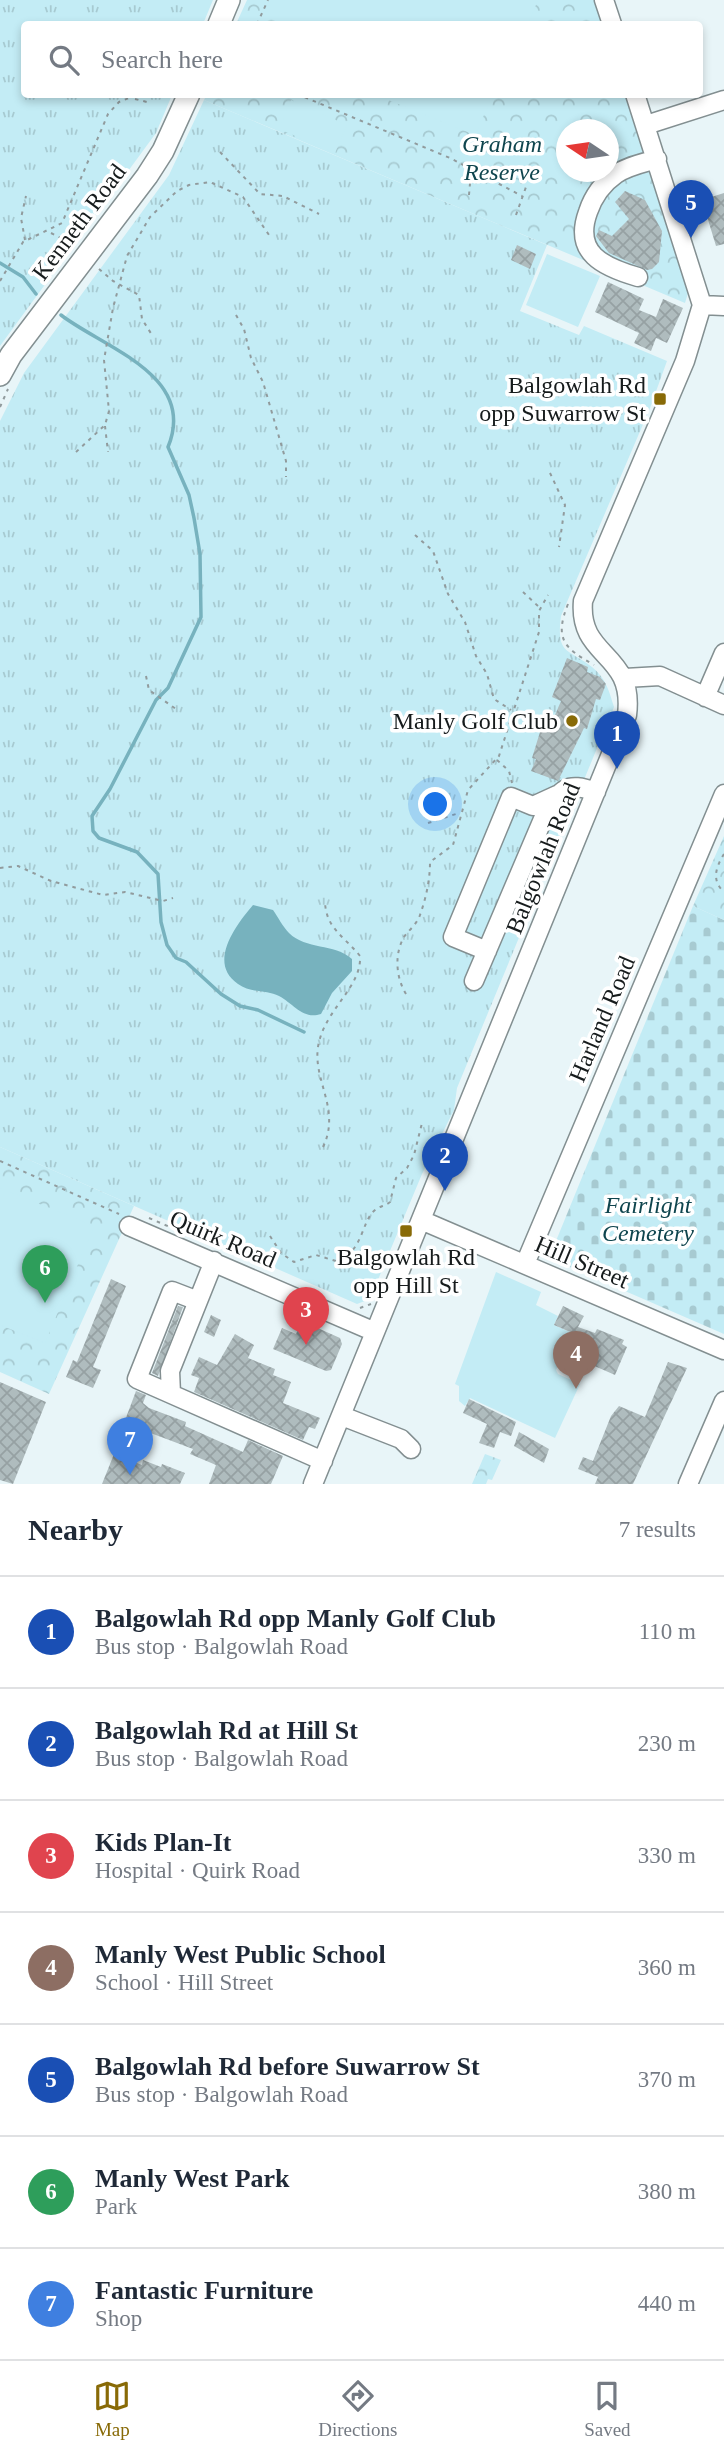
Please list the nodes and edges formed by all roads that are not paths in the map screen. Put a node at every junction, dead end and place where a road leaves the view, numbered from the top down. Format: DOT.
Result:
graph roads {
  1 [pos="229,0"];
  2 [pos="604,0"];
  3 [pos="220,21"];
  4 [pos="611,21"];
  5 [pos="187,98"];
  6 [pos="636,98"];
  7 [pos="724,100"];
  8 [pos="646,125"];
  9 [pos="657,159"];
  10 [pos="638,277"];
  11 [pos="702,305"];
  12 [pos="724,306"];
  13 [pos="0,375"];
  14 [pos="724,653"];
  15 [pos="625,678"];
  16 [pos="705,696"];
  17 [pos="724,705"];
  18 [pos="596,792"];
  19 [pos="724,794"];
  20 [pos="557,795"];
  21 [pos="720,818"];
  22 [pos="487,951"];
  23 [pos="474,981"];
  24 [pos="125,1220"];
  25 [pos="421,1220"];
  26 [pos="214,1261"];
  27 [pos="524,1264"];
  28 [pos="198,1301"];
  29 [pos="365,1322"];
  30 [pos="724,1350"];
  31 [pos="172,1394"];
  32 [pos="724,1401"];
  33 [pos="342,1416"];
  34 [pos="411,1450"];
  35 [pos="323,1461"];
  36 [pos="313,1484"];
  37 [pos="688,1484"];
  1 -- 3 [label="main road"];
  2 -- 4 [label="street"];
  5 -- 13 [label="main road, Kenneth Road"];
  6 -- 8 [label="street"];
  7 -- 8 [label="street"];
  8 -- 9 [label="street"];
  9 -- 10 [label="street"];
  9 -- 11 [label="street"];
  11 -- 12 [label="street"];
  11 -- 15 [label="street"];
  14 -- 16 [label="street"];
  15 -- 16 [label="street"];
  15 -- 18 [label="street, Balgowlah Road"];
  16 -- 17 [label="street"];
  18 -- 20 [label="street"];
  18 -- 25 [label="street, Balgowlah Road"];
  19 -- 21 [label="street, Harland Road"];
  20 -- 22 [label="street"];
  20 -- 22 [label="street"];
  21 -- 27 [label="street, Harland Road"];
  22 -- 23 [label="street"];
  24 -- 26 [label="street, Quirk Road"];
  25 -- 27 [label="street, Hill Street"];
  25 -- 29 [label="street, Balgowlah Road"];
  26 -- 28 [label="street"];
  26 -- 29 [label="street, Quirk Road"];
  27 -- 30 [label="street, Hill Street"];
  28 -- 31 [label="street"];
  28 -- 31 [label="street"];
  29 -- 33 [label="street, Balgowlah Road"];
  31 -- 35 [label="street"];
  32 -- 37 [label="street"];
  33 -- 34 [label="street"];
  33 -- 35 [label="street, Balgowlah Road"];
  35 -- 36 [label="street, Balgowlah Road"];
}
